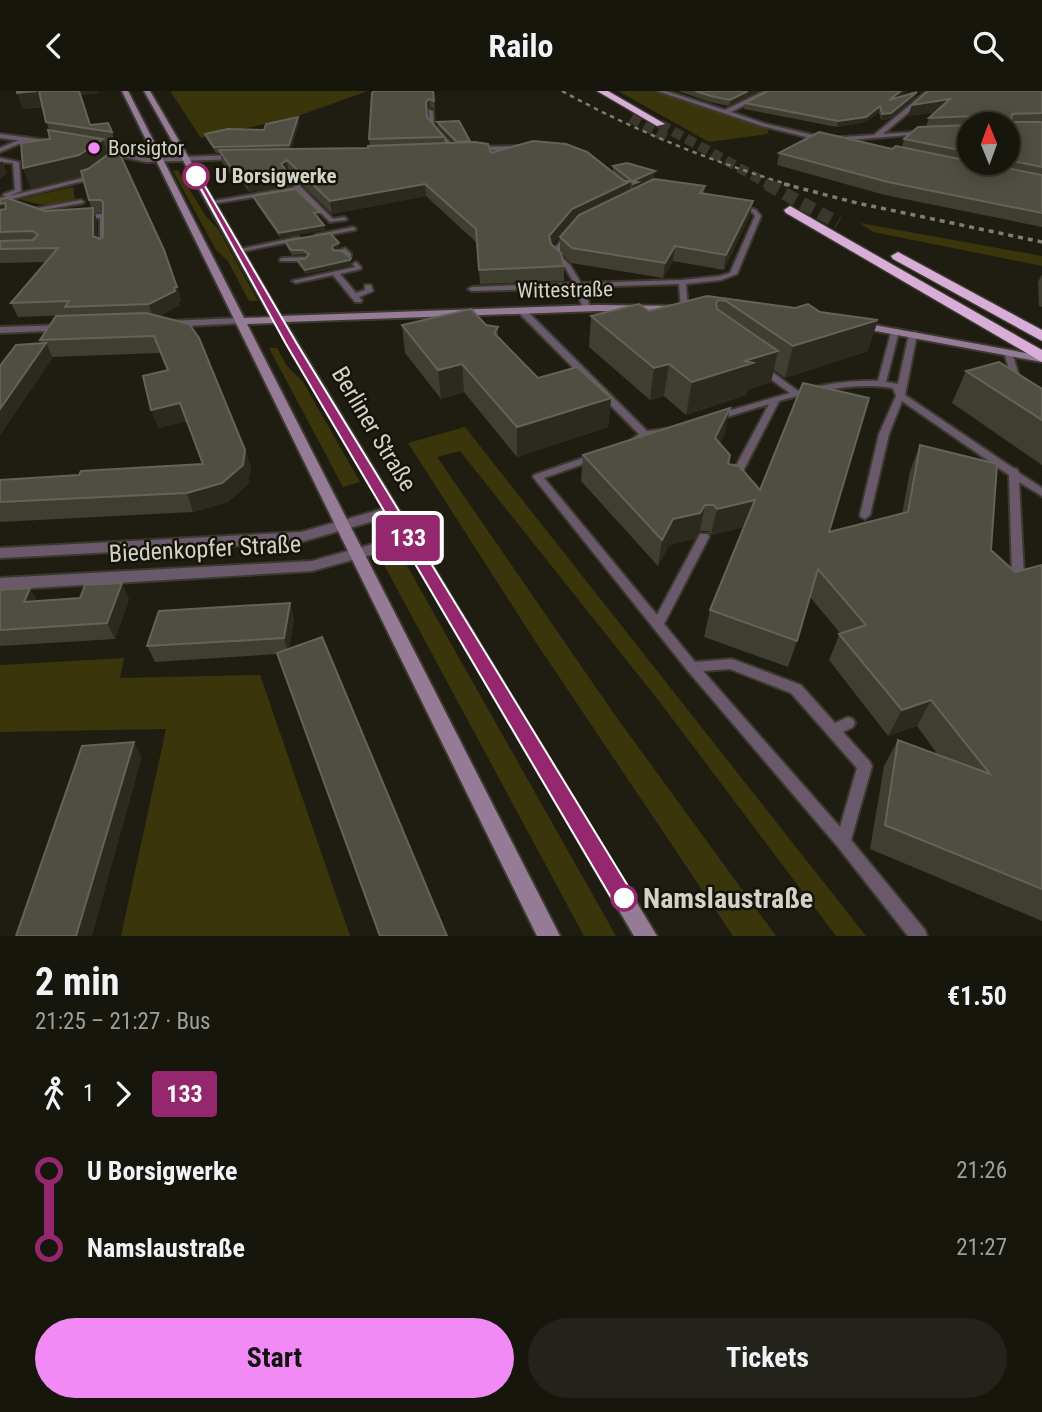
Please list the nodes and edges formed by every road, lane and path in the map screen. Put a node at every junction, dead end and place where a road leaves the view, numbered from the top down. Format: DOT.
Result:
graph roads {
  1 [pos="125,91"];
  2 [pos="147,91"];
  3 [pos="585,91"];
  4 [pos="601,91"];
  5 [pos="660,91"];
  6 [pos="769,91"];
  7 [pos="931,91"];
  8 [pos="431,111"];
  9 [pos="725,113"];
  10 [pos="631,118"];
  11 [pos="660,124"];
  12 [pos="935,133"];
  13 [pos="878,135"];
  14 [pos="0,136"];
  15 [pos="26,139"];
  16 [pos="826,140"];
  17 [pos="62,143"];
  18 [pos="82,146"];
  19 [pos="538,148"];
  20 [pos="0,150"];
  21 [pos="445,150"];
  22 [pos="455,150"];
  23 [pos="119,155"];
  24 [pos="250,157"];
  25 [pos="186,159"];
  26 [pos="0,160"];
  27 [pos="159,160"];
  28 [pos="112,161"];
  29 [pos="104,167"];
  30 [pos="289,177"];
  31 [pos="299,188"];
  32 [pos="80,194"];
  33 [pos="2,199"];
  34 [pos="81,202"];
  35 [pos="211,202"];
  36 [pos="732,204"];
  37 [pos="790,210"];
  38 [pos="23,211"];
  39 [pos="36,215"];
  40 [pos="84,217"];
  41 [pos="72,218"];
  42 [pos="344,219"];
  43 [pos="838,223"];
  44 [pos="575,226"];
  45 [pos="353,229"];
  46 [pos="103,249"];
  47 [pos="239,250"];
  48 [pos="338,252"];
  49 [pos="349,255"];
  50 [pos="282,260"];
  51 [pos="300,261"];
  52 [pos="296,281"];
  53 [pos="682,282"];
  54 [pos="576,285"];
  55 [pos="368,288"];
  56 [pos="472,289"];
  57 [pos="587,309"];
  58 [pos="690,309"];
  59 [pos="522,311"];
  60 [pos="278,320"];
  61 [pos="241,321"];
  62 [pos="846,323"];
  63 [pos="154,324"];
  64 [pos="76,327"];
  65 [pos="0,330"];
  66 [pos="895,331"];
  67 [pos="913,334"];
  68 [pos="1042,337"];
  69 [pos="1013,353"];
  70 [pos="1042,358"];
  71 [pos="757,365"];
  72 [pos="882,382"];
  73 [pos="1020,386"];
  74 [pos="797,394"];
  75 [pos="900,396"];
  76 [pos="775,401"];
  77 [pos="702,421"];
  78 [pos="678,428"];
  79 [pos="645,434"];
  80 [pos="625,446"];
  81 [pos="600,455"];
  82 [pos="1014,470"];
  83 [pos="729,487"];
  84 [pos="1042,493"];
  85 [pos="393,511"];
  86 [pos="865,515"];
  87 [pos="345,526"];
  88 [pos="704,537"];
  89 [pos="409,539"];
  90 [pos="0,553"];
  91 [pos="357,553"];
  92 [pos="1018,576"];
  93 [pos="0,584"];
  94 [pos="658,624"];
  95 [pos="692,667"];
  96 [pos="848,723"];
  97 [pos="833,730"];
  98 [pos="843,842"];
  99 [pos="549,936"];
  100 [pos="646,936"];
  101 [pos="919,936"];
  1 -- 27 [label="main road"];
  2 -- 25 [label="main road, Berliner Straße"];
  3 -- 10 [label="highway"];
  4 -- 11 [label="highway"];
  5 -- 9 [label="street"];
  6 -- 9 [label="street"];
  7 -- 13 [label="street"];
  8 -- 22 [label="lane"];
  9 -- 16 [label="street"];
  12 -- 13 [label="street"];
  13 -- 16 [label="street"];
  13 -- 16 [label="street"];
  14 -- 15 [label="street"];
  15 -- 17 [label="street"];
  15 -- 20 [label="lane"];
  18 -- 23 [label="street"];
  19 -- 22 [label="street"];
  21 -- 22 [label="street"];
  23 -- 27 [label="street"];
  23 -- 28 [label="lane"];
  24 -- 25 [label="street"];
  25 -- 27 [label="street"];
  25 -- 35 [label="main road, Berliner Straße"];
  26 -- 33 [label="lane"];
  27 -- 61 [label="main road"];
  29 -- 33 [label="lane"];
  30 -- 31 [label="lane"];
  31 -- 35 [label="lane"];
  31 -- 42 [label="lane"];
  32 -- 34 [label="lane"];
  33 -- 38 [label="lane"];
  34 -- 38 [label="lane"];
  34 -- 40 [label="lane"];
  35 -- 47 [label="main road, Berliner Straße"];
  36 -- 53 [label="lane"];
  37 -- 70 [label="highway"];
  38 -- 39 [label="lane"];
  40 -- 41 [label="lane"];
  40 -- 46 [label="lane"];
  43 -- 68 [label="highway"];
  44 -- 54 [label="lane"];
  45 -- 47 [label="lane"];
  47 -- 60 [label="main road, Berliner Straße"];
  48 -- 49 [label="lane"];
  50 -- 51 [label="lane"];
  52 -- 55 [label="lane"];
  53 -- 54 [label="lane"];
  53 -- 58 [label="lane"];
  54 -- 56 [label="lane"];
  54 -- 57 [label="lane"];
  57 -- 58 [label="main road, Wittestraße"];
  57 -- 59 [label="main road, Wittestraße"];
  59 -- 60 [label="main road, Wittestraße"];
  59 -- 79 [label="lane"];
  60 -- 61 [label="main road, Wittestraße"];
  60 -- 85 [label="main road, Berliner Straße"];
  61 -- 63 [label="street"];
  61 -- 87 [label="main road"];
  62 -- 66 [label="main road"];
  64 -- 65 [label="street"];
  66 -- 67 [label="main road"];
  66 -- 72 [label="lane"];
  67 -- 69 [label="main road"];
  67 -- 75 [label="lane"];
  69 -- 70 [label="main road"];
  69 -- 73 [label="lane"];
  71 -- 74 [label="lane"];
  72 -- 74 [label="lane"];
  72 -- 75 [label="lane"];
  74 -- 76 [label="lane"];
  75 -- 82 [label="lane"];
  75 -- 86 [label="lane"];
  76 -- 77 [label="lane"];
  76 -- 83 [label="lane"];
  78 -- 79 [label="lane"];
  79 -- 80 [label="lane"];
  81 -- 94 [label="lane"];
  82 -- 84 [label="lane"];
  82 -- 92 [label="lane"];
  85 -- 87 [label="street, Biedenkopfer Straße"];
  85 -- 89 [label="main road, Berliner Straße"];
  87 -- 90 [label="street, Biedenkopfer Straße"];
  87 -- 91 [label="main road"];
  88 -- 94 [label="lane"];
  89 -- 91 [label="street, Biedenkopfer Straße"];
  89 -- 100 [label="main road, Berliner Straße"];
  91 -- 93 [label="street, Biedenkopfer Straße"];
  91 -- 99 [label="main road"];
  94 -- 95 [label="lane"];
  95 -- 97 [label="lane"];
  95 -- 98 [label="lane"];
  96 -- 97 [label="lane"];
  97 -- 98 [label="lane"];
  98 -- 101 [label="lane"];
}
